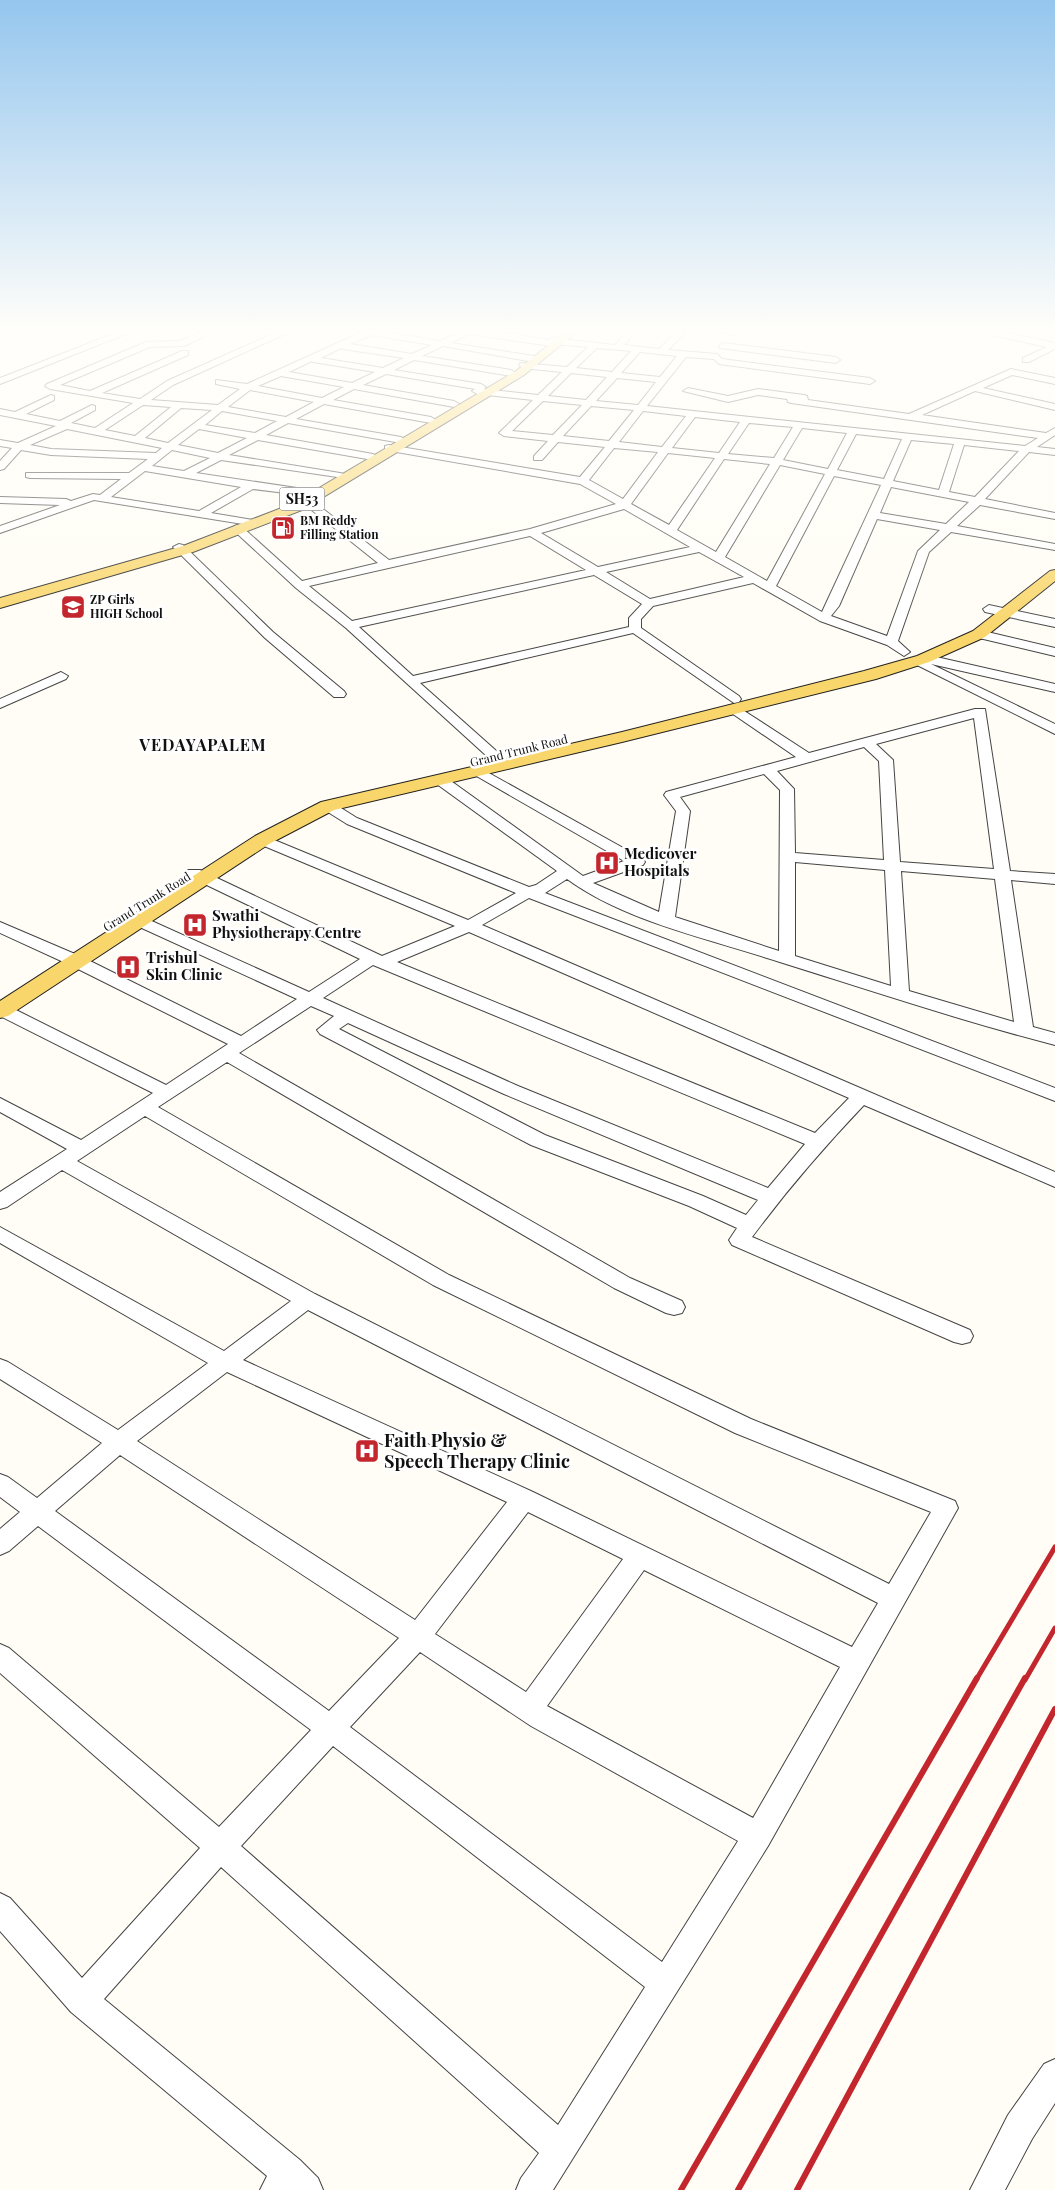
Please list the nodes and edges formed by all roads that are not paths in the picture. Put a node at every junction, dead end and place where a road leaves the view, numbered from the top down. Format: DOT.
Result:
graph roads {
  1 [pos="52,430"];
  2 [pos="93,430"];
  3 [pos="149,430"];
  4 [pos="192,430"];
  5 [pos="220,430"];
  6 [pos="268,430"];
  7 [pos="333,430"];
  8 [pos="417,430"];
  9 [pos="420,430"];
  10 [pos="507,430"];
  11 [pos="566,430"];
  12 [pos="622,430"];
  13 [pos="680,430"];
  14 [pos="739,430"];
  15 [pos="796,430"];
  16 [pos="846,430"];
  17 [pos="1027,430"];
  18 [pos="97,431"];
  19 [pos="853,431"];
  20 [pos="1052,433"];
  21 [pos="118,435"];
  22 [pos="908,436"];
  23 [pos="256,437"];
  24 [pos="138,439"];
  25 [pos="558,439"];
  26 [pos="960,442"];
  27 [pos="0,443"];
  28 [pos="611,444"];
  29 [pos="172,446"];
  30 [pos="395,446"];
  31 [pos="18,447"];
  32 [pos="1027,449"];
  33 [pos="665,450"];
  34 [pos="1055,452"];
  35 [pos="86,453"];
  36 [pos="158,456"];
  37 [pos="721,456"];
  38 [pos="222,457"];
  39 [pos="373,457"];
  40 [pos="538,458"];
  41 [pos="778,462"];
  42 [pos="0,467"];
  43 [pos="142,467"];
  44 [pos="830,473"];
  45 [pos="187,474"];
  46 [pos="30,475"];
  47 [pos="130,476"];
  48 [pos="340,476"];
  49 [pos="583,481"];
  50 [pos="888,484"];
  51 [pos="251,486"];
  52 [pos="943,494"];
  53 [pos="308,497"];
  54 [pos="103,498"];
  55 [pos="0,500"];
  56 [pos="977,501"];
  57 [pos="77,503"];
  58 [pos="624,505"];
  59 [pos="198,515"];
  60 [pos="873,515"];
  61 [pos="1055,516"];
  62 [pos="242,527"];
  63 [pos="950,527"];
  64 [pos="0,530"];
  65 [pos="670,531"];
  66 [pos="532,532"];
  67 [pos="1055,547"];
  68 [pos="181,548"];
  69 [pos="700,548"];
  70 [pos="1055,556"];
  71 [pos="718,559"];
  72 [pos="387,564"];
  73 [pos="596,571"];
  74 [pos="1055,574"];
  75 [pos="754,579"];
  76 [pos="300,585"];
  77 [pos="769,588"];
  78 [pos="0,597"];
  79 [pos="0,603"];
  80 [pos="649,603"];
  81 [pos="989,609"];
  82 [pos="1007,613"];
  83 [pos="824,618"];
  84 [pos="1055,623"];
  85 [pos="350,625"];
  86 [pos="970,626"];
  87 [pos="635,629"];
  88 [pos="930,642"];
  89 [pos="946,648"];
  90 [pos="1055,652"];
  91 [pos="904,656"];
  92 [pos="61,676"];
  93 [pos="410,682"];
  94 [pos="1055,688"];
  95 [pos="339,694"];
  96 [pos="1000,701"];
  97 [pos="0,704"];
  98 [pos="735,704"];
  99 [pos="1055,714"];
  100 [pos="1055,730"];
  101 [pos="866,742"];
  102 [pos="495,756"];
  103 [pos="807,758"];
  104 [pos="767,769"];
  105 [pos="478,771"];
  106 [pos="439,779"];
  107 [pos="328,806"];
  108 [pos="262,840"];
  109 [pos="787,857"];
  110 [pos="894,866"];
  111 [pos="568,871"];
  112 [pos="1004,875"];
  113 [pos="200,876"];
  114 [pos="1055,879"];
  115 [pos="582,882"];
  116 [pos="530,891"];
  117 [pos="666,920"];
  118 [pos="139,921"];
  119 [pos="468,926"];
  120 [pos="0,927"];
  121 [pos="68,958"];
  122 [pos="787,958"];
  123 [pos="377,960"];
  124 [pos="900,994"];
  125 [pos="311,998"];
  126 [pos="1,1004"];
  127 [pos="347,1015"];
  128 [pos="1024,1030"];
  129 [pos="1055,1039"];
  130 [pos="235,1049"];
  131 [pos="167,1093"];
  132 [pos="1055,1095"];
  133 [pos="862,1096"];
  134 [pos="0,1104"];
  135 [pos="145,1108"];
  136 [pos="818,1142"];
  137 [pos="83,1149"];
  138 [pos="62,1162"];
  139 [pos="1055,1180"];
  140 [pos="771,1197"];
  141 [pos="0,1202"];
  142 [pos="750,1225"];
  143 [pos="0,1234"];
  144 [pos="307,1300"];
  145 [pos="674,1307"];
  146 [pos="962,1336"];
  147 [pos="224,1361"];
  148 [pos="0,1368"];
  149 [pos="119,1442"];
  150 [pos="0,1484"];
  151 [pos="524,1499"];
  152 [pos="36,1513"];
  153 [pos="0,1544"];
  154 [pos="640,1556"];
  155 [pos="894,1598"];
  156 [pos="418,1636"];
  157 [pos="0,1656"];
  158 [pos="858,1663"];
  159 [pos="529,1709"];
  160 [pos="330,1728"];
  161 [pos="758,1836"];
  162 [pos="220,1846"];
  163 [pos="0,1908"];
  164 [pos="666,1984"];
  165 [pos="82,2001"];
  166 [pos="1055,2075"];
  167 [pos="561,2150"];
  168 [pos="290,2184"];
  169 [pos="532,2190"];
  170 [pos="987,2190"];
  1 -- 31 [label="street"];
  2 -- 18 [label="street"];
  3 -- 24 [label="street"];
  4 -- 29 [label="street"];
  5 -- 23 [label="street"];
  6 -- 23 [label="street"];
  7 -- 30 [label="street"];
  8 -- 30 [label="main road, SH53"];
  9 -- 30 [label="main road, SH53"];
  10 -- 25 [label="street"];
  11 -- 25 [label="street"];
  12 -- 28 [label="street"];
  13 -- 33 [label="street"];
  14 -- 37 [label="street"];
  15 -- 41 [label="street"];
  16 -- 19 [label="street"];
  17 -- 20 [label="street"];
  18 -- 21 [label="street"];
  19 -- 22 [label="street"];
  19 -- 44 [label="street"];
  20 -- 32 [label="street"];
  21 -- 24 [label="street"];
  21 -- 35 [label="street"];
  22 -- 26 [label="street"];
  22 -- 50 [label="street"];
  23 -- 38 [label="street"];
  23 -- 39 [label="street"];
  24 -- 29 [label="street"];
  25 -- 28 [label="street"];
  25 -- 40 [label="street"];
  26 -- 32 [label="street"];
  26 -- 52 [label="street"];
  27 -- 31 [label="street"];
  28 -- 33 [label="street"];
  28 -- 49 [label="street"];
  29 -- 36 [label="street"];
  29 -- 38 [label="street"];
  30 -- 39 [label="main road, SH53"];
  30 -- 49 [label="street"];
  30 -- 53 [label="main road, SH53"];
  31 -- 35 [label="street"];
  31 -- 42 [label="street"];
  32 -- 34 [label="street"];
  32 -- 56 [label="street"];
  33 -- 37 [label="street"];
  33 -- 58 [label="street"];
  35 -- 36 [label="street"];
  36 -- 43 [label="street"];
  37 -- 41 [label="street"];
  37 -- 65 [label="street"];
  38 -- 45 [label="street"];
  38 -- 48 [label="street"];
  39 -- 48 [label="main road, SH53"];
  41 -- 44 [label="street"];
  41 -- 71 [label="street"];
  43 -- 45 [label="street"];
  43 -- 47 [label="street"];
  44 -- 50 [label="street"];
  44 -- 77 [label="street"];
  45 -- 51 [label="street"];
  46 -- 47 [label="street"];
  47 -- 54 [label="street"];
  48 -- 53 [label="main road, SH53"];
  49 -- 58 [label="street"];
  50 -- 52 [label="street"];
  50 -- 60 [label="street"];
  51 -- 53 [label="street"];
  51 -- 59 [label="street"];
  52 -- 56 [label="street"];
  53 -- 62 [label="main road, SH53"];
  53 -- 72 [label="street"];
  54 -- 57 [label="street"];
  54 -- 59 [label="street"];
  55 -- 57 [label="street"];
  56 -- 61 [label="street"];
  56 -- 63 [label="street"];
  57 -- 64 [label="street"];
  58 -- 65 [label="street"];
  58 -- 66 [label="street"];
  59 -- 62 [label="street"];
  60 -- 63 [label="street"];
  60 -- 83 [label="street"];
  62 -- 68 [label="main road, SH53"];
  62 -- 76 [label="street"];
  63 -- 67 [label="street"];
  63 -- 91 [label="street"];
  65 -- 69 [label="street"];
  66 -- 72 [label="street"];
  66 -- 73 [label="street"];
  68 -- 78 [label="main road, SH53"];
  68 -- 79 [label="main road, SH53"];
  68 -- 95 [label="street"];
  69 -- 71 [label="street"];
  69 -- 73 [label="street"];
  70 -- 81 [label="main road, Grand Trunk Road"];
  71 -- 75 [label="street"];
  72 -- 76 [label="street"];
  73 -- 80 [label="street"];
  73 -- 85 [label="street"];
  74 -- 82 [label="main road"];
  75 -- 77 [label="street"];
  75 -- 80 [label="street"];
  76 -- 85 [label="street"];
  77 -- 83 [label="street"];
  80 -- 87 [label="street"];
  81 -- 82 [label="street"];
  81 -- 86 [label="main road, Grand Trunk Road"];
  82 -- 84 [label="street"];
  82 -- 86 [label="main road"];
  83 -- 91 [label="street"];
  85 -- 93 [label="street"];
  86 -- 88 [label="main road, Grand Trunk Road"];
  86 -- 89 [label="main road"];
  86 -- 90 [label="street"];
  87 -- 93 [label="street"];
  87 -- 98 [label="street"];
  88 -- 89 [label="main road"];
  88 -- 91 [label="main road, Grand Trunk Road"];
  89 -- 91 [label="main road"];
  91 -- 94 [label="street"];
  91 -- 96 [label="street"];
  91 -- 98 [label="main road, Grand Trunk Road"];
  92 -- 97 [label="street"];
  93 -- 102 [label="street"];
  96 -- 99 [label="street"];
  96 -- 100 [label="street"];
  98 -- 102 [label="main road, Grand Trunk Road"];
  98 -- 103 [label="street"];
  98 -- 105 [label="main road"];
  101 -- 103 [label="street"];
  101 -- 110 [label="street"];
  101 -- 112 [label="street"];
  102 -- 113 [label="main road, Grand Trunk Road"];
  103 -- 104 [label="street"];
  104 -- 109 [label="street"];
  104 -- 117 [label="street"];
  105 -- 106 [label="main road"];
  105 -- 115 [label="street"];
  106 -- 107 [label="main road"];
  106 -- 111 [label="street"];
  107 -- 108 [label="main road"];
  107 -- 116 [label="street"];
  108 -- 113 [label="main road"];
  108 -- 119 [label="street"];
  109 -- 110 [label="street"];
  109 -- 122 [label="street"];
  110 -- 112 [label="street"];
  110 -- 124 [label="street"];
  111 -- 115 [label="street"];
  111 -- 116 [label="street"];
  112 -- 114 [label="street"];
  112 -- 128 [label="street"];
  113 -- 118 [label="main road"];
  113 -- 121 [label="main road, Grand Trunk Road"];
  113 -- 123 [label="street"];
  115 -- 117 [label="street"];
  116 -- 119 [label="street"];
  116 -- 132 [label="street"];
  117 -- 122 [label="street"];
  118 -- 121 [label="main road"];
  118 -- 125 [label="street"];
  119 -- 123 [label="street"];
  119 -- 133 [label="street"];
  120 -- 121 [label="street"];
  121 -- 126 [label="main road"];
  121 -- 130 [label="street"];
  122 -- 124 [label="street"];
  123 -- 125 [label="street"];
  123 -- 136 [label="street"];
  124 -- 128 [label="street"];
  125 -- 127 [label="street"];
  125 -- 130 [label="street"];
  126 -- 131 [label="street"];
  127 -- 140 [label="street"];
  127 -- 142 [label="street"];
  128 -- 129 [label="street"];
  130 -- 131 [label="street"];
  130 -- 145 [label="street"];
  131 -- 135 [label="street"];
  133 -- 136 [label="street"];
  133 -- 139 [label="street"];
  134 -- 137 [label="street"];
  135 -- 137 [label="street"];
  135 -- 155 [label="street"];
  136 -- 140 [label="street"];
  137 -- 138 [label="street"];
  138 -- 141 [label="street"];
  138 -- 144 [label="street"];
  140 -- 142 [label="street"];
  142 -- 146 [label="street"];
  143 -- 147 [label="street"];
  144 -- 147 [label="street"];
  144 -- 155 [label="street"];
  147 -- 149 [label="street"];
  147 -- 151 [label="street"];
  148 -- 149 [label="street"];
  149 -- 152 [label="street"];
  149 -- 156 [label="street"];
  150 -- 152 [label="street"];
  151 -- 154 [label="street"];
  151 -- 156 [label="street"];
  152 -- 153 [label="street"];
  152 -- 160 [label="street"];
  154 -- 158 [label="street"];
  154 -- 159 [label="street"];
  155 -- 158 [label="street"];
  156 -- 159 [label="street"];
  156 -- 160 [label="street"];
  157 -- 162 [label="street"];
  158 -- 161 [label="street"];
  159 -- 161 [label="street"];
  160 -- 162 [label="street"];
  160 -- 164 [label="street"];
  161 -- 164 [label="street"];
  162 -- 165 [label="street"];
  162 -- 167 [label="street"];
  163 -- 165 [label="street"];
  164 -- 167 [label="street"];
  165 -- 168 [label="street"];
  166 -- 170 [label="street"];
  167 -- 169 [label="street"];
}
